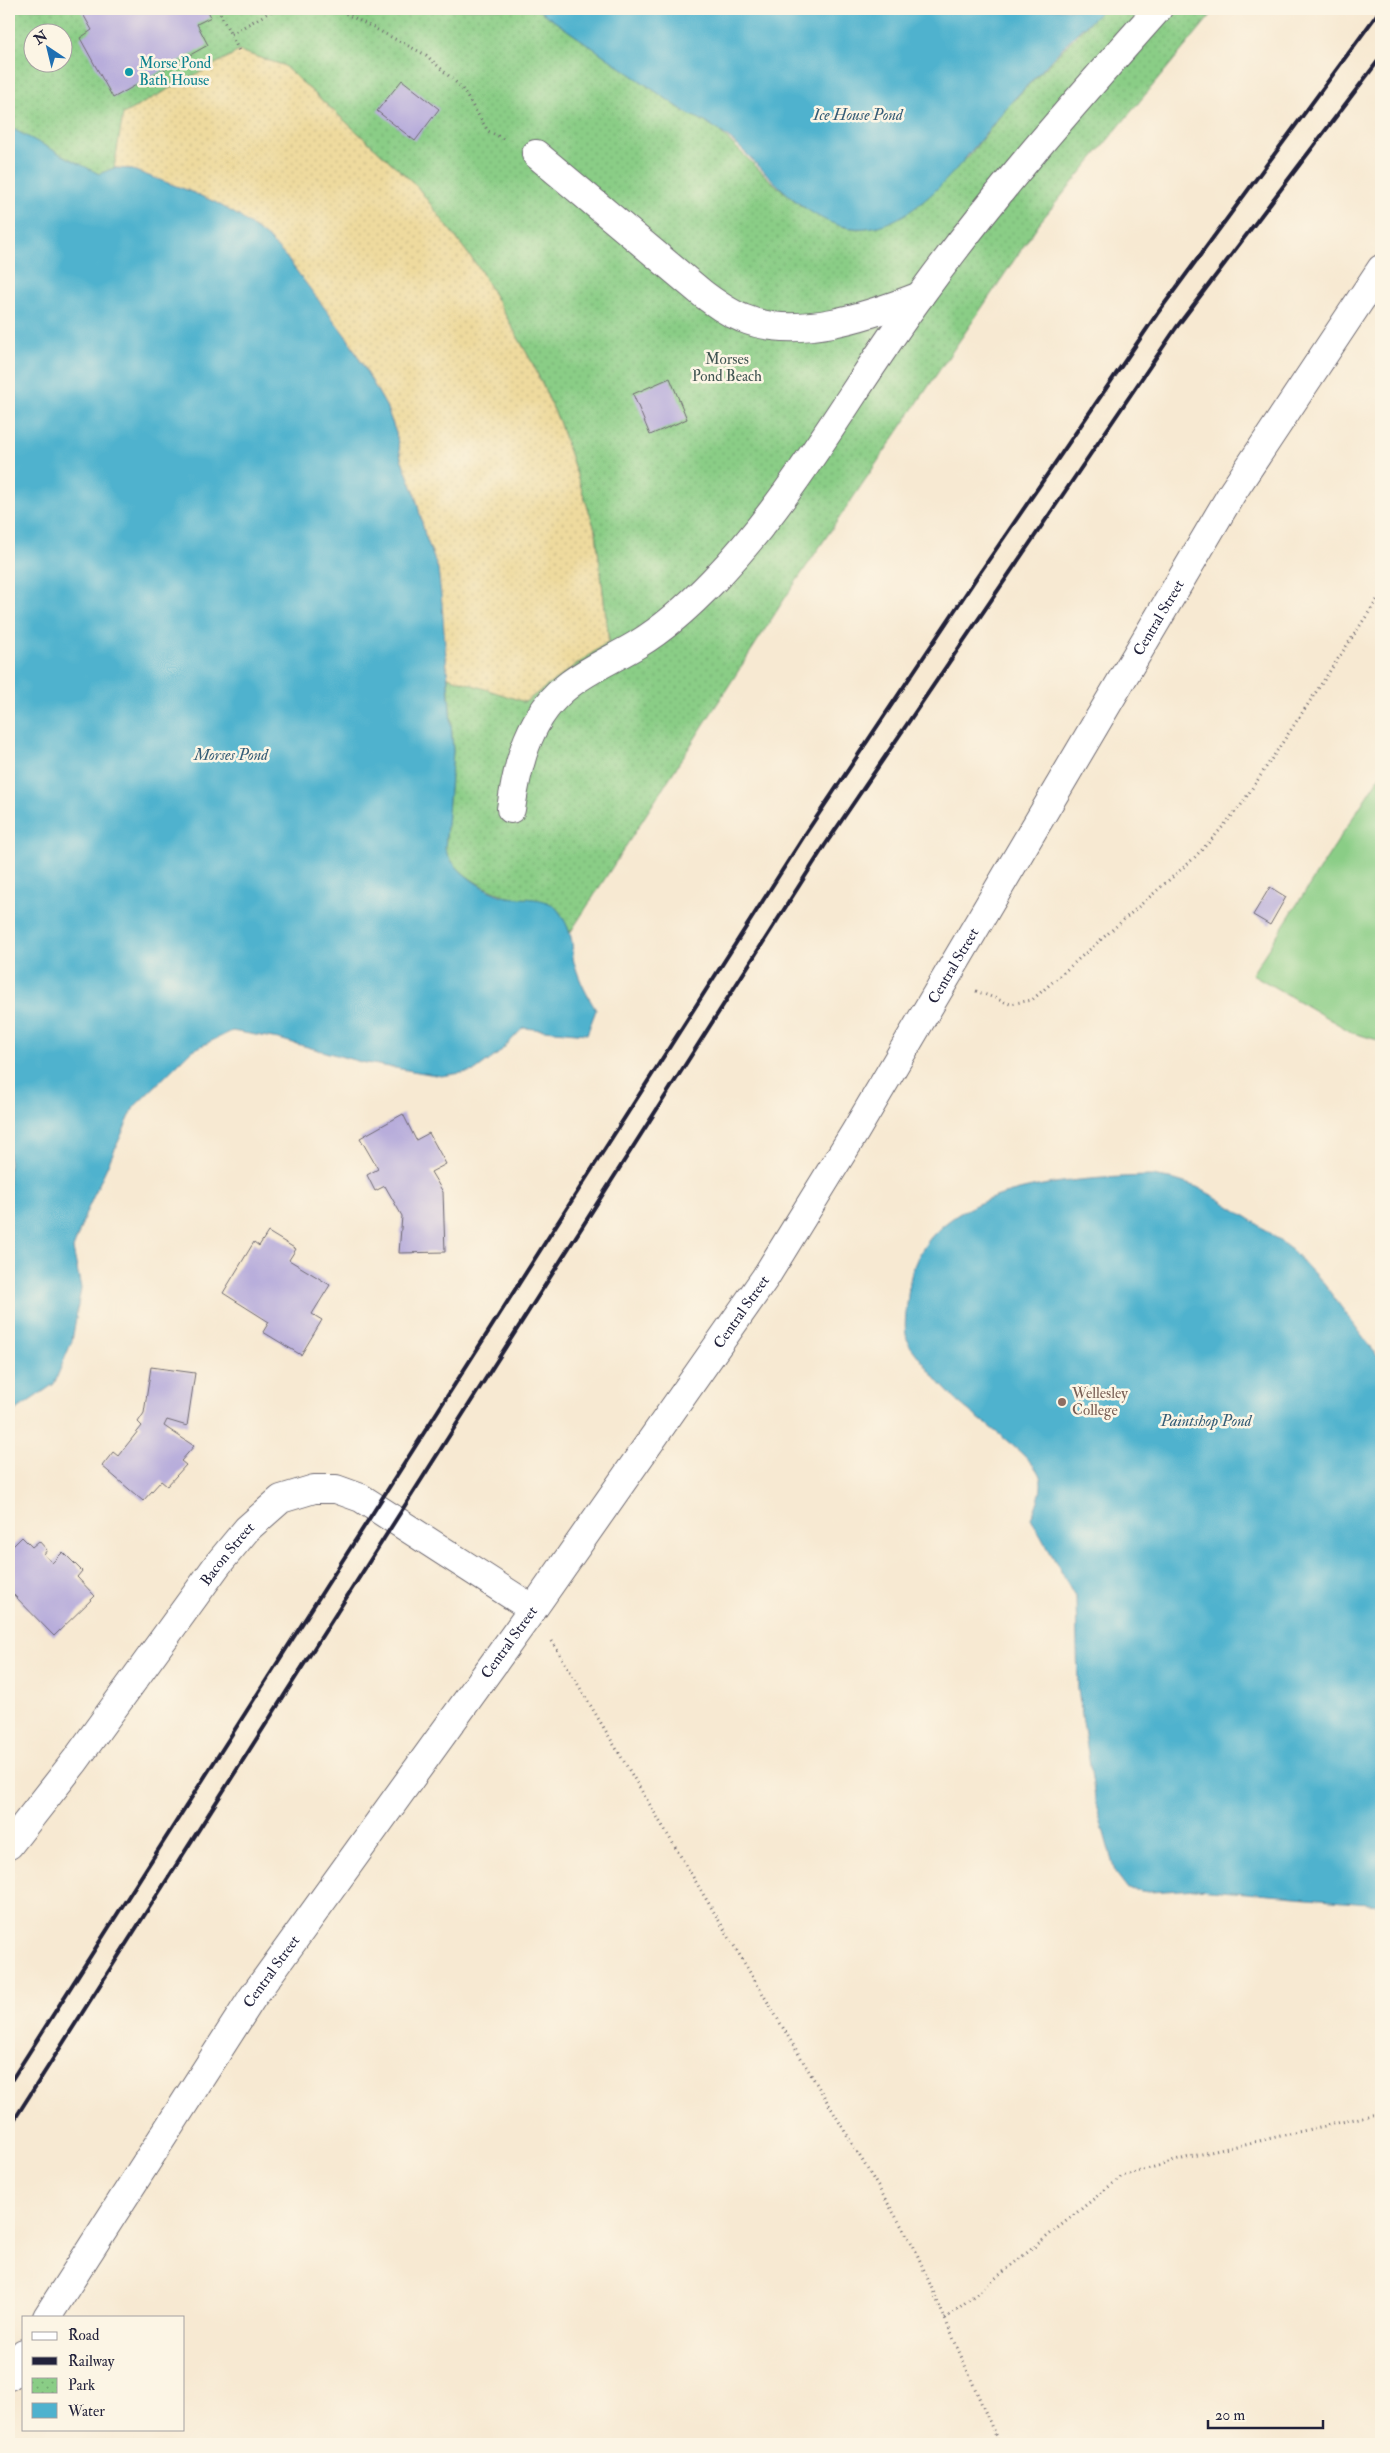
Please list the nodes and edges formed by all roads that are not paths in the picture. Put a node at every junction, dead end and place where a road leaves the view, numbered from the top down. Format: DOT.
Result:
graph roads {
  1 [pos="1158,9"];
  2 [pos="536,154"];
  3 [pos="1381,270"];
  4 [pos="920,296"];
  5 [pos="511,809"];
  6 [pos="533,1608"];
  7 [pos="9,1845"];
  8 [pos="48,2316"];
  9 [pos="22,2356"];
  10 [pos="9,2376"];
  1 -- 4 [label="main road"];
  2 -- 4 [label="main road"];
  3 -- 6 [label="main road, Central Street"];
  4 -- 5 [label="main road"];
  6 -- 7 [label="main road, Bacon Street"];
  6 -- 8 [label="main road, Central Street"];
  9 -- 10 [label="main road"];
}
